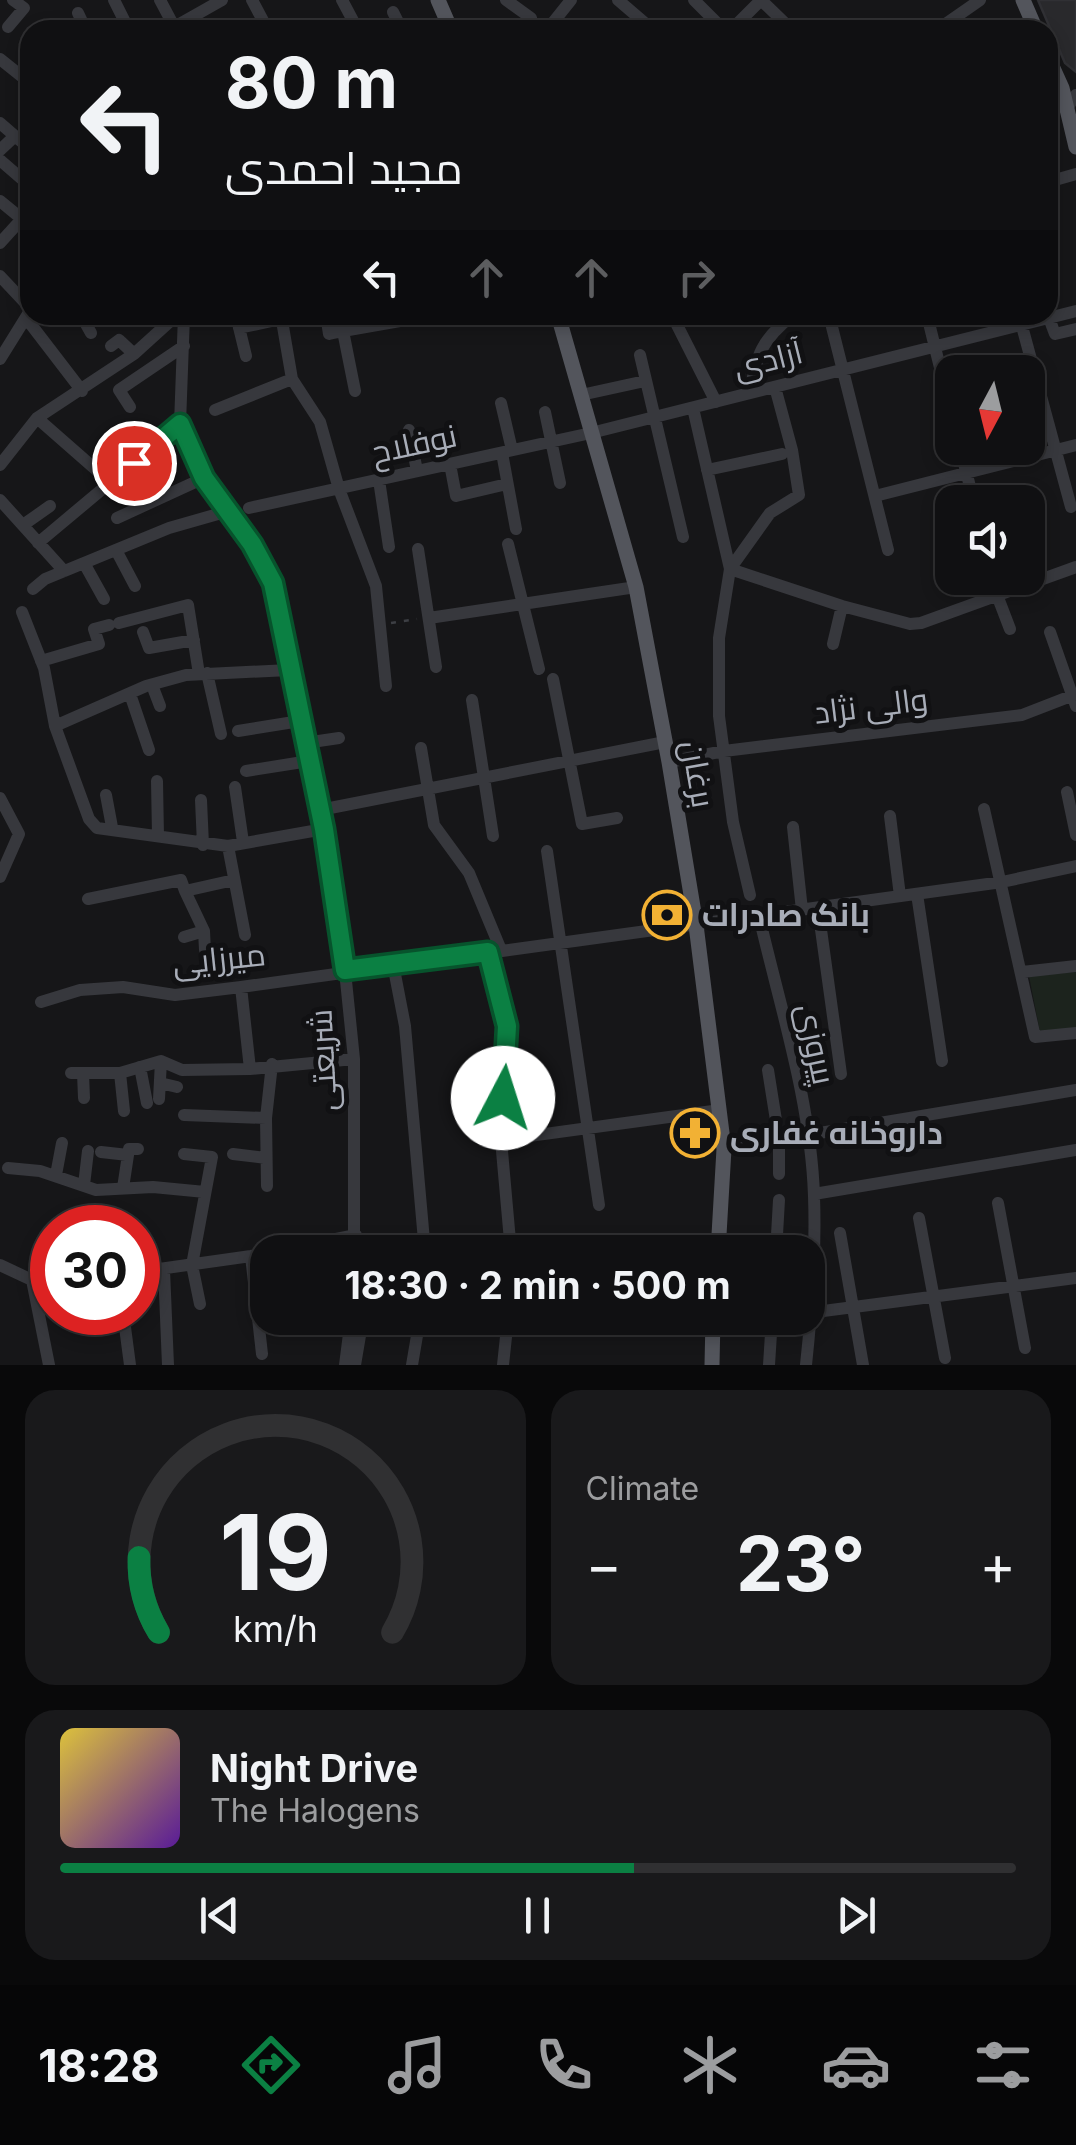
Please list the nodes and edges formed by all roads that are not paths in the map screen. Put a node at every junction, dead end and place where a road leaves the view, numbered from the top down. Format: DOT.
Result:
graph roads {
  1 [pos="13,0"];
  2 [pos="222,0"];
  3 [pos="506,0"];
  4 [pos="571,0"];
  5 [pos="618,0"];
  6 [pos="694,0"];
  7 [pos="761,0"];
  8 [pos="980,0"];
  9 [pos="393,12"];
  10 [pos="78,13"];
  11 [pos="531,18"];
  12 [pos="81,20"];
  13 [pos="188,20"];
  14 [pos="397,20"];
  15 [pos="555,20"];
  16 [pos="641,20"];
  17 [pos="717,20"];
  18 [pos="739,20"];
  19 [pos="782,20"];
  20 [pos="951,20"];
  21 [pos="8,27"];
  22 [pos="0,59"];
  23 [pos="20,75"];
  24 [pos="1058,79"];
  25 [pos="1071,102"];
  26 [pos="0,123"];
  27 [pos="14,136"];
  28 [pos="20,141"];
  29 [pos="1076,147"];
  30 [pos="0,150"];
  31 [pos="0,160"];
  32 [pos="20,177"];
  33 [pos="20,221"];
  34 [pos="0,243"];
  35 [pos="0,276"];
  36 [pos="20,302"];
  37 [pos="21,325"];
  38 [pos="36,325"];
  39 [pos="87,325"];
  40 [pos="169,325"];
  41 [pos="182,325"];
  42 [pos="239,325"];
  43 [pos="282,325"];
  44 [pos="328,325"];
  45 [pos="377,325"];
  46 [pos="561,325"];
  47 [pos="676,325"];
  48 [pos="780,325"];
  49 [pos="832,325"];
  50 [pos="930,325"];
  51 [pos="1004,325"];
  52 [pos="1021,325"];
  53 [pos="1051,325"];
  54 [pos="1076,329"];
  55 [pos="343,331"];
  56 [pos="91,333"];
  57 [pos="111,346"];
  58 [pos="184,346"];
  59 [pos="936,346"];
  60 [pos="134,354"];
  61 [pos="640,355"];
  62 [pos="938,355"];
  63 [pos="246,356"];
  64 [pos="0,359"];
  65 [pos="844,370"];
  66 [pos="292,379"];
  67 [pos="645,381"];
  68 [pos="775,387"];
  69 [pos="82,390"];
  70 [pos="355,391"];
  71 [pos="750,393"];
  72 [pos="581,395"];
  73 [pos="716,402"];
  74 [pos="501,403"];
  75 [pos="130,407"];
  76 [pos="693,408"];
  77 [pos="215,410"];
  78 [pos="545,412"];
  79 [pos="36,418"];
  80 [pos="653,418"];
  81 [pos="180,424"];
  82 [pos="409,430"];
  83 [pos="591,433"];
  84 [pos="552,442"];
  85 [pos="1076,445"];
  86 [pos="1056,450"];
  87 [pos="507,452"];
  88 [pos="782,454"];
  89 [pos="450,464"];
  90 [pos="0,465"];
  91 [pos="964,465"];
  92 [pos="708,470"];
  93 [pos="417,472"];
  94 [pos="966,473"];
  95 [pos="204,478"];
  96 [pos="379,480"];
  97 [pos="110,482"];
  98 [pos="560,483"];
  99 [pos="507,484"];
  100 [pos="969,485"];
  101 [pos="338,488"];
  102 [pos="875,496"];
  103 [pos="0,500"];
  104 [pos="50,506"];
  105 [pos="1072,507"];
  106 [pos="250,508"];
  107 [pos="226,512"];
  108 [pos="118,518"];
  109 [pos="23,525"];
  110 [pos="516,528"];
  111 [pos="683,537"];
  112 [pos="38,542"];
  113 [pos="508,544"];
  114 [pos="389,546"];
  115 [pos="418,549"];
  116 [pos="116,550"];
  117 [pos="888,550"];
  118 [pos="84,563"];
  119 [pos="730,569"];
  120 [pos="1075,570"];
  121 [pos="64,571"];
  122 [pos="1045,580"];
  123 [pos="135,586"];
  124 [pos="636,588"];
  125 [pos="32,589"];
  126 [pos="997,595"];
  127 [pos="104,599"];
  128 [pos="523,604"];
  129 [pos="842,606"];
  130 [pos="22,612"];
  131 [pos="428,618"];
  132 [pos="1010,629"];
  133 [pos="143,632"];
  134 [pos="1050,632"];
  135 [pos="194,640"];
  136 [pos="833,644"];
  137 [pos="41,661"];
  138 [pos="436,667"];
  139 [pos="539,669"];
  140 [pos="289,670"];
  141 [pos="204,674"];
  142 [pos="552,679"];
  143 [pos="152,685"];
  144 [pos="386,686"];
  145 [pos="130,694"];
  146 [pos="1075,699"];
  147 [pos="472,700"];
  148 [pos="160,706"];
  149 [pos="300,721"];
  150 [pos="55,726"];
  151 [pos="238,731"];
  152 [pos="222,734"];
  153 [pos="339,738"];
  154 [pos="665,742"];
  155 [pos="305,743"];
  156 [pos="421,748"];
  157 [pos="149,750"];
  158 [pos="724,751"];
  159 [pos="570,760"];
  160 [pos="309,761"];
  161 [pos="669,762"];
  162 [pos="246,771"];
  163 [pos="484,778"];
  164 [pos="156,781"];
  165 [pos="235,788"];
  166 [pos="427,789"];
  167 [pos="1067,792"];
  168 [pos="106,795"];
  169 [pos="0,798"];
  170 [pos="201,800"];
  171 [pos="984,809"];
  172 [pos="320,810"];
  173 [pos="890,816"];
  174 [pos="617,818"];
  175 [pos="793,827"];
  176 [pos="112,828"];
  177 [pos="324,829"];
  178 [pos="1076,835"];
  179 [pos="158,836"];
  180 [pos="493,836"];
  181 [pos="243,842"];
  182 [pos="203,845"];
  183 [pos="228,846"];
  184 [pos="548,851"];
  185 [pos="1076,866"];
  186 [pos="0,877"];
  187 [pos="234,880"];
  188 [pos="1002,882"];
  189 [pos="186,890"];
  190 [pos="917,894"];
  191 [pos="750,895"];
  192 [pos="900,896"];
  193 [pos="88,898"];
  194 [pos="818,908"];
  195 [pos="802,910"];
  196 [pos="759,916"];
  197 [pos="696,925"];
  198 [pos="204,931"];
  199 [pos="245,935"];
  200 [pos="184,937"];
  201 [pos="561,943"];
  202 [pos="206,950"];
  203 [pos="494,951"];
  204 [pos="393,964"];
  205 [pos="1076,966"];
  206 [pos="345,970"];
  207 [pos="1022,972"];
  208 [pos="241,986"];
  209 [pos="41,1002"];
  210 [pos="1076,1033"];
  211 [pos="354,1059"];
  212 [pos="161,1061"];
  213 [pos="942,1061"];
  214 [pos="272,1064"];
  215 [pos="140,1066"];
  216 [pos="250,1068"];
  217 [pos="768,1070"];
  218 [pos="120,1073"];
  219 [pos="841,1074"];
  220 [pos="160,1082"];
  221 [pos="176,1086"];
  222 [pos="1076,1090"];
  223 [pos="84,1098"];
  224 [pos="720,1110"];
  225 [pos="124,1111"];
  226 [pos="184,1115"];
  227 [pos="266,1118"];
  228 [pos="588,1128"];
  229 [pos="806,1135"];
  230 [pos="779,1139"];
  231 [pos="501,1140"];
  232 [pos="62,1143"];
  233 [pos="724,1149"];
  234 [pos="1076,1150"];
  235 [pos="184,1154"];
  236 [pos="234,1154"];
  237 [pos="266,1158"];
  238 [pos="8,1168"];
  239 [pos="779,1174"];
  240 [pos="56,1175"];
  241 [pos="84,1185"];
  242 [pos="267,1186"];
  243 [pos="123,1188"];
  244 [pos="204,1192"];
  245 [pos="814,1194"];
  246 [pos="779,1200"];
  247 [pos="998,1204"];
  248 [pos="599,1205"];
  249 [pos="919,1218"];
  250 [pos="840,1233"];
  251 [pos="356,1235"];
  252 [pos="423,1235"];
  253 [pos="509,1235"];
  254 [pos="719,1235"];
  255 [pos="777,1235"];
  256 [pos="813,1235"];
  257 [pos="250,1256"];
  258 [pos="0,1265"];
  259 [pos="192,1266"];
  260 [pos="160,1270"];
  261 [pos="164,1270"];
  262 [pos="1076,1278"];
  263 [pos="30,1279"];
  264 [pos="1012,1286"];
  265 [pos="933,1296"];
  266 [pos="200,1304"];
  267 [pos="852,1307"];
  268 [pos="825,1310"];
  269 [pos="43,1335"];
  270 [pos="126,1335"];
  271 [pos="260,1335"];
  272 [pos="348,1335"];
  273 [pos="360,1335"];
  274 [pos="417,1335"];
  275 [pos="506,1335"];
  276 [pos="713,1335"];
  277 [pos="771,1335"];
  278 [pos="808,1335"];
  279 [pos="1026,1348"];
  280 [pos="262,1354"];
  281 [pos="945,1358"];
  282 [pos="49,1365"];
  283 [pos="130,1365"];
  284 [pos="168,1365"];
  285 [pos="344,1365"];
  286 [pos="355,1365"];
  287 [pos="412,1365"];
  288 [pos="503,1365"];
  289 [pos="712,1365"];
  290 [pos="770,1365"];
  291 [pos="806,1365"];
  292 [pos="864,1365"];
  1 -- 21 [label="street"];
  2 -- 13 [label="street"];
  3 -- 11 [label="street"];
  4 -- 15 [label="street"];
  5 -- 16 [label="street"];
  6 -- 17 [label="street"];
  7 -- 18 [label="street"];
  7 -- 19 [label="street"];
  8 -- 20 [label="street"];
  9 -- 14 [label="street"];
  10 -- 12 [label="street"];
  22 -- 23 [label="street"];
  24 -- 25 [label="main road"];
  25 -- 29 [label="main road"];
  26 -- 27 [label="street"];
  27 -- 28 [label="street"];
  27 -- 30 [label="street"];
  31 -- 32 [label="street"];
  33 -- 34 [label="street"];
  35 -- 36 [label="street"];
  37 -- 64 [label="street"];
  38 -- 69 [label="street"];
  39 -- 56 [label="street"];
  40 -- 60 [label="street"];
  41 -- 58 [label="street, شریعتی"];
  42 -- 63 [label="street"];
  43 -- 66 [label="street"];
  44 -- 55 [label="street"];
  45 -- 55 [label="street"];
  46 -- 72 [label="main road, برغان"];
  47 -- 73 [label="street"];
  48 -- 71 [label="street"];
  49 -- 65 [label="street"];
  50 -- 59 [label="street"];
  51 -- 59 [label="street, آزادی"];
  52 -- 86 [label="street"];
  53 -- 54 [label="street"];
  55 -- 70 [label="street"];
  57 -- 60 [label="street"];
  58 -- 75 [label="street"];
  58 -- 81 [label="street, شریعتی"];
  59 -- 62 [label="street"];
  59 -- 65 [label="street, آزادی"];
  60 -- 69 [label="street"];
  61 -- 67 [label="street"];
  65 -- 68 [label="street, آزادی"];
  65 -- 102 [label="street"];
  66 -- 77 [label="street"];
  66 -- 101 [label="street"];
  67 -- 72 [label="street"];
  67 -- 80 [label="street"];
  68 -- 71 [label="street, آزادی"];
  68 -- 119 [label="street"];
  69 -- 79 [label="street"];
  71 -- 73 [label="street, آزادی"];
  72 -- 83 [label="main road, برغان"];
  73 -- 76 [label="street, آزادی"];
  74 -- 87 [label="street"];
  76 -- 80 [label="street, آزادی"];
  76 -- 92 [label="street"];
  78 -- 84 [label="street"];
  79 -- 90 [label="street"];
  79 -- 97 [label="street"];
  80 -- 83 [label="street, آزادی"];
  80 -- 111 [label="street"];
  81 -- 95 [label="street, شریعتی"];
  81 -- 97 [label="street"];
  82 -- 93 [label="street"];
  83 -- 84 [label="street, نوفلاح"];
  83 -- 124 [label="main road, برغان"];
  84 -- 87 [label="street, نوفلاح"];
  84 -- 98 [label="street"];
  85 -- 86 [label="street"];
  86 -- 94 [label="street"];
  86 -- 105 [label="street"];
  87 -- 89 [label="street, نوفلاح"];
  87 -- 99 [label="street"];
  88 -- 92 [label="street"];
  89 -- 93 [label="street, نوفلاح"];
  89 -- 99 [label="street"];
  91 -- 94 [label="street"];
  92 -- 119 [label="street"];
  93 -- 96 [label="street, نوفلاح"];
  94 -- 100 [label="street"];
  94 -- 102 [label="street"];
  95 -- 107 [label="street, شریعتی"];
  95 -- 108 [label="street"];
  96 -- 101 [label="street, نوفلاح"];
  96 -- 114 [label="street"];
  97 -- 112 [label="street"];
  99 -- 110 [label="street"];
  101 -- 106 [label="street, نوفلاح"];
  101 -- 144 [label="street"];
  102 -- 117 [label="street"];
  103 -- 109 [label="street"];
  104 -- 109 [label="street"];
  107 -- 116 [label="street"];
  107 -- 140 [label="street, شریعتی"];
  109 -- 112 [label="street"];
  112 -- 121 [label="street"];
  113 -- 128 [label="street"];
  115 -- 131 [label="street"];
  116 -- 118 [label="street"];
  116 -- 123 [label="street"];
  118 -- 121 [label="street"];
  118 -- 127 [label="street"];
  119 -- 129 [label="street"];
  119 -- 158 [label="street"];
  120 -- 122 [label="street"];
  121 -- 125 [label="street"];
  124 -- 128 [label="street"];
  124 -- 154 [label="main road, برغان"];
  126 -- 129 [label="street"];
  126 -- 132 [label="street"];
  128 -- 131 [label="street"];
  128 -- 139 [label="street"];
  129 -- 136 [label="street"];
  130 -- 137 [label="street"];
  131 -- 138 [label="street"];
  133 -- 135 [label="street"];
  134 -- 146 [label="street"];
  135 -- 137 [label="street"];
  135 -- 141 [label="street"];
  137 -- 150 [label="street"];
  140 -- 141 [label="street"];
  140 -- 149 [label="street, شریعتی"];
  141 -- 143 [label="street"];
  141 -- 152 [label="street"];
  142 -- 159 [label="street"];
  143 -- 145 [label="street"];
  143 -- 148 [label="street"];
  145 -- 150 [label="street"];
  145 -- 157 [label="street"];
  146 -- 158 [label="street, والی نژاد"];
  147 -- 163 [label="street"];
  149 -- 151 [label="street"];
  149 -- 155 [label="street, شریعتی"];
  150 -- 176 [label="street"];
  153 -- 155 [label="street"];
  154 -- 159 [label="street"];
  154 -- 161 [label="main road, برغان"];
  155 -- 160 [label="street, شریعتی"];
  156 -- 166 [label="street"];
  158 -- 161 [label="street, والی نژاد"];
  158 -- 191 [label="street"];
  159 -- 163 [label="street"];
  159 -- 174 [label="street"];
  160 -- 162 [label="street"];
  160 -- 172 [label="street, شریعتی"];
  161 -- 197 [label="main road, برغان"];
  163 -- 166 [label="street"];
  163 -- 180 [label="street"];
  164 -- 179 [label="street"];
  165 -- 181 [label="street"];
  166 -- 172 [label="street"];
  166 -- 203 [label="street"];
  167 -- 178 [label="street"];
  168 -- 176 [label="street"];
  169 -- 186 [label="street"];
  170 -- 182 [label="street"];
  171 -- 188 [label="street"];
  172 -- 177 [label="street, شریعتی"];
  173 -- 192 [label="street"];
  175 -- 195 [label="street"];
  176 -- 179 [label="street"];
  177 -- 181 [label="street"];
  177 -- 206 [label="street, شریعتی"];
  179 -- 182 [label="street"];
  181 -- 183 [label="street"];
  182 -- 183 [label="street"];
  183 -- 187 [label="street"];
  184 -- 201 [label="street"];
  185 -- 188 [label="street, میرزایی"];
  187 -- 189 [label="street"];
  187 -- 199 [label="street"];
  188 -- 190 [label="street, میرزایی"];
  188 -- 207 [label="street"];
  189 -- 193 [label="street"];
  189 -- 198 [label="street"];
  190 -- 192 [label="street, میرزایی"];
  190 -- 213 [label="street"];
  192 -- 194 [label="street, میرزایی"];
  194 -- 195 [label="street, میرزایی"];
  194 -- 219 [label="street"];
  195 -- 196 [label="street, میرزایی"];
  196 -- 197 [label="street, میرزایی"];
  196 -- 229 [label="street, پیروزی"];
  197 -- 201 [label="street, میرزایی"];
  197 -- 224 [label="main road, برغان"];
  198 -- 200 [label="street"];
  198 -- 202 [label="street"];
  201 -- 203 [label="street, میرزایی"];
  201 -- 228 [label="street"];
  203 -- 204 [label="street, میرزایی"];
  203 -- 231 [label="street"];
  204 -- 206 [label="street, میرزایی"];
  204 -- 252 [label="street"];
  205 -- 207 [label="street"];
  206 -- 208 [label="street, میرزایی"];
  206 -- 211 [label="street, شریعتی"];
  207 -- 210 [label="street"];
  208 -- 209 [label="street, میرزایی"];
  208 -- 216 [label="street"];
  211 -- 214 [label="street"];
  211 -- 251 [label="street, شریعتی"];
  212 -- 215 [label="street"];
  212 -- 216 [label="street"];
  212 -- 220 [label="street"];
  214 -- 216 [label="street"];
  214 -- 227 [label="street"];
  215 -- 218 [label="street"];
  215 -- 220 [label="street"];
  217 -- 230 [label="street"];
  218 -- 223 [label="street"];
  218 -- 225 [label="street"];
  220 -- 221 [label="street"];
  222 -- 229 [label="street"];
  224 -- 228 [label="street"];
  224 -- 233 [label="main road, برغان"];
  226 -- 227 [label="street"];
  227 -- 237 [label="street"];
  228 -- 231 [label="street"];
  228 -- 248 [label="street"];
  229 -- 230 [label="street"];
  229 -- 245 [label="street, پیروزی"];
  230 -- 233 [label="street"];
  230 -- 239 [label="street"];
  231 -- 253 [label="street"];
  232 -- 240 [label="street"];
  233 -- 254 [label="main road, برغان"];
  234 -- 245 [label="street"];
  235 -- 244 [label="street"];
  236 -- 237 [label="street"];
  237 -- 242 [label="street"];
  238 -- 240 [label="street"];
  240 -- 241 [label="street"];
  241 -- 243 [label="street"];
  241 -- 243 [label="street"];
  243 -- 244 [label="street"];
  244 -- 259 [label="street"];
  245 -- 256 [label="street, پیروزی"];
  246 -- 255 [label="street"];
  247 -- 264 [label="street"];
  249 -- 265 [label="street"];
  250 -- 267 [label="street"];
  257 -- 259 [label="street"];
  258 -- 263 [label="street"];
  259 -- 261 [label="street"];
  259 -- 266 [label="street"];
  260 -- 261 [label="street"];
  261 -- 284 [label="street"];
  262 -- 264 [label="street"];
  264 -- 265 [label="street"];
  264 -- 279 [label="street"];
  265 -- 267 [label="street"];
  265 -- 281 [label="street"];
  267 -- 268 [label="street"];
  267 -- 292 [label="street"];
  269 -- 282 [label="street"];
  270 -- 283 [label="street"];
  271 -- 280 [label="street"];
  272 -- 285 [label="street"];
  273 -- 286 [label="street"];
  274 -- 287 [label="street"];
  275 -- 288 [label="street"];
  276 -- 289 [label="main road"];
  277 -- 290 [label="street"];
  278 -- 291 [label="street, پیروزی"];
}
